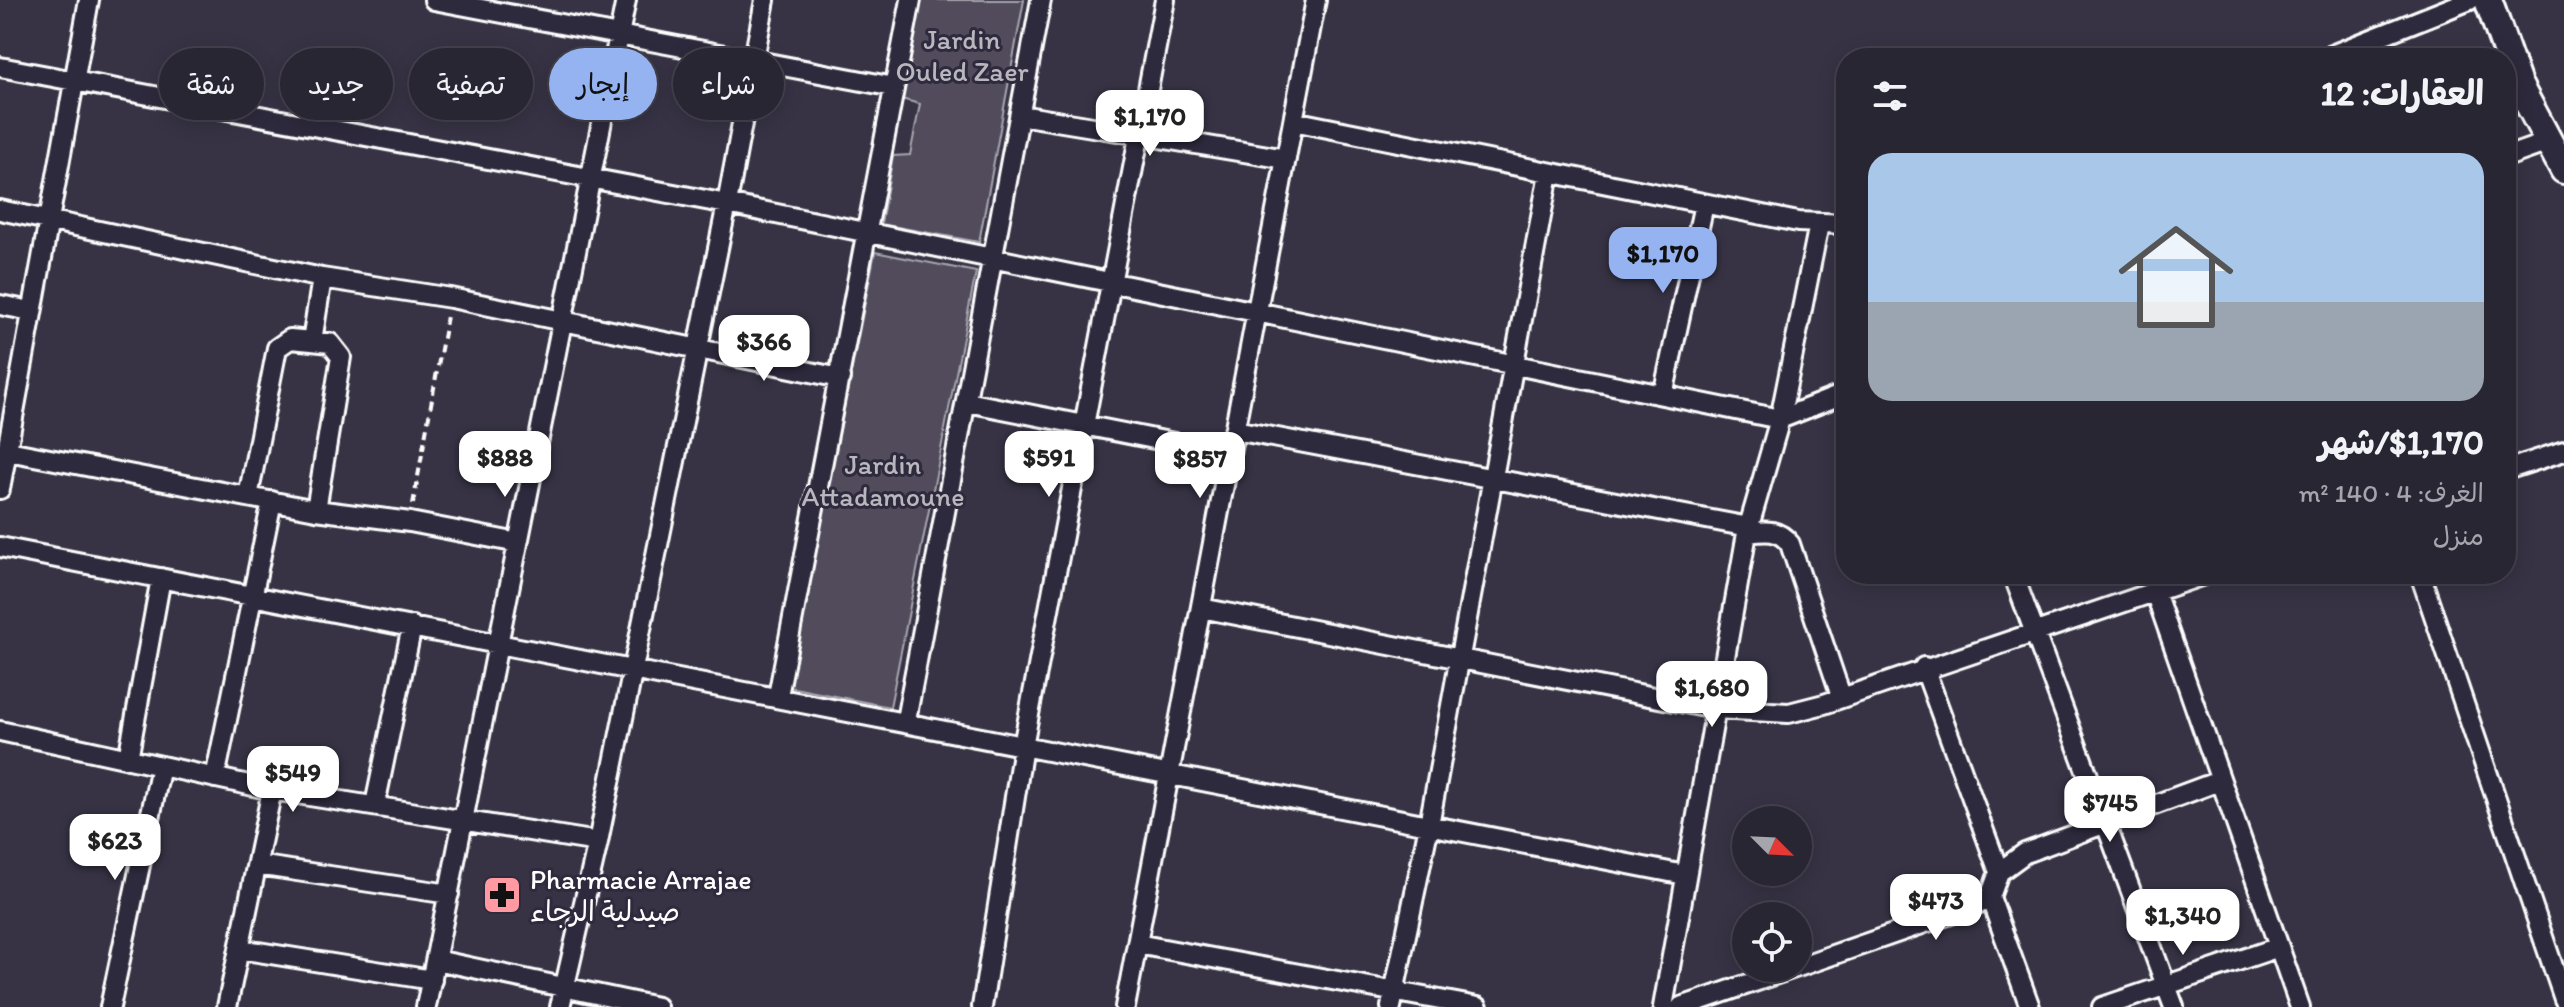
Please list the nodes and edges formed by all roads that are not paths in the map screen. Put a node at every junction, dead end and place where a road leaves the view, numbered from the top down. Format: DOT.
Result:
graph roads {
  1 [pos="89,0"];
  2 [pos="434,0"];
  3 [pos="626,0"];
  4 [pos="765,0"];
  5 [pos="911,0"];
  6 [pos="1041,0"];
  7 [pos="1165,0"];
  8 [pos="1316,0"];
  9 [pos="2470,0"];
  10 [pos="2488,0"];
  11 [pos="483,5"];
  12 [pos="619,36"];
  13 [pos="681,48"];
  14 [pos="756,48"];
  15 [pos="2349,48"];
  16 [pos="2505,48"];
  17 [pos="0,67"];
  18 [pos="784,67"];
  19 [pos="2516,78"];
  20 [pos="74,81"];
  21 [pos="894,87"];
  22 [pos="1020,115"];
  23 [pos="742,120"];
  24 [pos="1293,121"];
  25 [pos="1139,136"];
  26 [pos="2548,142"];
  27 [pos="2516,153"];
  28 [pos="1286,159"];
  29 [pos="2564,170"];
  30 [pos="1549,173"];
  31 [pos="591,179"];
  32 [pos="727,204"];
  33 [pos="1704,204"];
  34 [pos="0,210"];
  35 [pos="49,219"];
  36 [pos="1819,224"];
  37 [pos="1836,224"];
  38 [pos="867,234"];
  39 [pos="995,258"];
  40 [pos="322,278"];
  41 [pos="1112,281"];
  42 [pos="0,305"];
  43 [pos="31,311"];
  44 [pos="1257,311"];
  45 [pos="561,320"];
  46 [pos="312,341"];
  47 [pos="698,348"];
  48 [pos="1514,363"];
  49 [pos="840,378"];
  50 [pos="8,389"];
  51 [pos="1663,395"];
  52 [pos="1836,397"];
  53 [pos="967,402"];
  54 [pos="1780,419"];
  55 [pos="1084,425"];
  56 [pos="1235,430"];
  57 [pos="8,451"];
  58 [pos="2564,451"];
  59 [pos="1230,454"];
  60 [pos="2516,467"];
  61 [pos="1493,478"];
  62 [pos="0,480"];
  63 [pos="0,489"];
  64 [pos="248,497"];
  65 [pos="272,501"];
  66 [pos="316,510"];
  67 [pos="1748,530"];
  68 [pos="518,543"];
  69 [pos="0,547"];
  70 [pos="161,578"];
  71 [pos="2016,584"];
  72 [pos="2178,584"];
  73 [pos="2423,584"];
  74 [pos="2155,592"];
  75 [pos="253,595"];
  76 [pos="1201,608"];
  77 [pos="412,626"];
  78 [pos="2032,632"];
  79 [pos="500,643"];
  80 [pos="1460,656"];
  81 [pos="633,666"];
  82 [pos="1924,667"];
  83 [pos="778,696"];
  84 [pos="1841,696"];
  85 [pos="1715,709"];
  86 [pos="906,720"];
  87 [pos="0,731"];
  88 [pos="1023,746"];
  89 [pos="128,759"];
  90 [pos="161,766"];
  91 [pos="1168,776"];
  92 [pos="215,778"];
  93 [pos="2219,781"];
  94 [pos="272,790"];
  95 [pos="375,805"];
  96 [pos="464,819"];
  97 [pos="2103,824"];
  98 [pos="1429,825"];
  99 [pos="598,842"];
  100 [pos="257,865"];
  101 [pos="1999,872"];
  102 [pos="1685,875"];
  103 [pos="449,894"];
  104 [pos="1990,897"];
  105 [pos="1137,944"];
  106 [pos="2279,947"];
  107 [pos="239,949"];
  108 [pos="436,960"];
  109 [pos="1812,962"];
  110 [pos="432,980"];
  111 [pos="1753,982"];
  112 [pos="2165,986"];
  113 [pos="562,998"];
  114 [pos="1393,999"];
  115 [pos="2564,999"];
  116 [pos="110,1007"];
  117 [pos="227,1007"];
  118 [pos="426,1007"];
  119 [pos="657,1007"];
  120 [pos="982,1007"];
  121 [pos="1125,1007"];
  122 [pos="1478,1007"];
  123 [pos="1663,1007"];
  124 [pos="1681,1007"];
  125 [pos="2030,1007"];
  126 [pos="2102,1007"];
  127 [pos="2174,1007"];
  128 [pos="2300,1007"];
  1 -- 20 [label="street"];
  2 -- 11 [label="street"];
  3 -- 12 [label="street"];
  4 -- 14 [label="street"];
  5 -- 21 [label="street"];
  6 -- 22 [label="street"];
  7 -- 25 [label="street"];
  8 -- 24 [label="street"];
  9 -- 15 [label="street"];
  10 -- 16 [label="main road"];
  11 -- 12 [label="street"];
  12 -- 13 [label="street"];
  12 -- 31 [label="street"];
  17 -- 20 [label="street"];
  18 -- 21 [label="street"];
  19 -- 26 [label="main road"];
  20 -- 31 [label="street"];
  20 -- 35 [label="street"];
  21 -- 38 [label="street"];
  22 -- 25 [label="street"];
  22 -- 39 [label="street"];
  23 -- 32 [label="street"];
  24 -- 28 [label="street"];
  24 -- 30 [label="street"];
  25 -- 28 [label="street"];
  25 -- 41 [label="street"];
  26 -- 27 [label="street"];
  26 -- 29 [label="main road"];
  28 -- 44 [label="street"];
  30 -- 33 [label="street"];
  30 -- 48 [label="street"];
  31 -- 32 [label="street"];
  31 -- 45 [label="street"];
  32 -- 38 [label="street"];
  32 -- 47 [label="street"];
  33 -- 36 [label="street"];
  33 -- 51 [label="street"];
  34 -- 35 [label="street"];
  35 -- 40 [label="street"];
  35 -- 43 [label="street"];
  36 -- 37 [label="street"];
  36 -- 54 [label="street"];
  38 -- 39 [label="street"];
  38 -- 49 [label="street"];
  39 -- 41 [label="street"];
  39 -- 53 [label="street"];
  40 -- 45 [label="street"];
  40 -- 46 [label="street"];
  41 -- 44 [label="street"];
  41 -- 55 [label="street"];
  42 -- 43 [label="street"];
  43 -- 50 [label="street"];
  44 -- 48 [label="street"];
  44 -- 56 [label="street"];
  45 -- 47 [label="street"];
  45 -- 68 [label="street"];
  46 -- 64 [label="street"];
  46 -- 66 [label="street"];
  47 -- 49 [label="street"];
  47 -- 81 [label="street"];
  48 -- 51 [label="street"];
  48 -- 61 [label="street"];
  49 -- 83 [label="street"];
  50 -- 57 [label="street"];
  51 -- 54 [label="street"];
  52 -- 54 [label="street"];
  53 -- 55 [label="street"];
  53 -- 86 [label="street"];
  54 -- 67 [label="street"];
  55 -- 59 [label="street"];
  55 -- 88 [label="street"];
  56 -- 59 [label="street"];
  56 -- 61 [label="street"];
  57 -- 62 [label="street"];
  57 -- 64 [label="street"];
  58 -- 60 [label="street"];
  59 -- 76 [label="street"];
  61 -- 67 [label="street"];
  61 -- 80 [label="street"];
  62 -- 63 [label="street"];
  64 -- 65 [label="street"];
  65 -- 66 [label="street"];
  65 -- 75 [label="street"];
  66 -- 68 [label="street"];
  67 -- 84 [label="street"];
  67 -- 85 [label="street"];
  68 -- 79 [label="street"];
  69 -- 70 [label="street"];
  70 -- 75 [label="street"];
  70 -- 89 [label="street"];
  71 -- 78 [label="street"];
  72 -- 74 [label="street"];
  73 -- 115 [label="street"];
  74 -- 78 [label="street"];
  74 -- 93 [label="street"];
  75 -- 77 [label="street"];
  75 -- 92 [label="street"];
  76 -- 80 [label="street"];
  76 -- 91 [label="street"];
  77 -- 79 [label="street"];
  77 -- 95 [label="street"];
  78 -- 82 [label="street"];
  78 -- 97 [label="street"];
  79 -- 81 [label="street"];
  79 -- 96 [label="street"];
  80 -- 85 [label="street"];
  80 -- 98 [label="street"];
  81 -- 83 [label="street"];
  81 -- 99 [label="street"];
  82 -- 84 [label="street"];
  82 -- 101 [label="street"];
  83 -- 86 [label="street"];
  84 -- 85 [label="street"];
  85 -- 102 [label="street"];
  86 -- 88 [label="street"];
  87 -- 89 [label="street"];
  88 -- 91 [label="street"];
  88 -- 120 [label="street"];
  89 -- 90 [label="street"];
  90 -- 92 [label="street"];
  90 -- 116 [label="street"];
  91 -- 98 [label="street"];
  91 -- 105 [label="street"];
  92 -- 94 [label="street"];
  93 -- 97 [label="street"];
  93 -- 106 [label="street"];
  94 -- 95 [label="street"];
  94 -- 100 [label="street"];
  95 -- 96 [label="street"];
  96 -- 99 [label="street"];
  96 -- 103 [label="street"];
  97 -- 101 [label="street"];
  97 -- 112 [label="street"];
  98 -- 102 [label="street"];
  98 -- 114 [label="street"];
  99 -- 113 [label="street"];
  100 -- 103 [label="street"];
  100 -- 107 [label="street"];
  101 -- 104 [label="street"];
  102 -- 123 [label="street"];
  103 -- 108 [label="street"];
  104 -- 109 [label="street"];
  104 -- 125 [label="street"];
  105 -- 114 [label="street"];
  105 -- 121 [label="street"];
  106 -- 112 [label="street"];
  106 -- 128 [label="street"];
  107 -- 110 [label="street"];
  107 -- 117 [label="street"];
  108 -- 110 [label="street"];
  108 -- 113 [label="street"];
  110 -- 118 [label="street"];
  111 -- 124 [label="street"];
  112 -- 126 [label="street"];
  112 -- 127 [label="street"];
  113 -- 119 [label="street"];
  114 -- 122 [label="street"];
}
